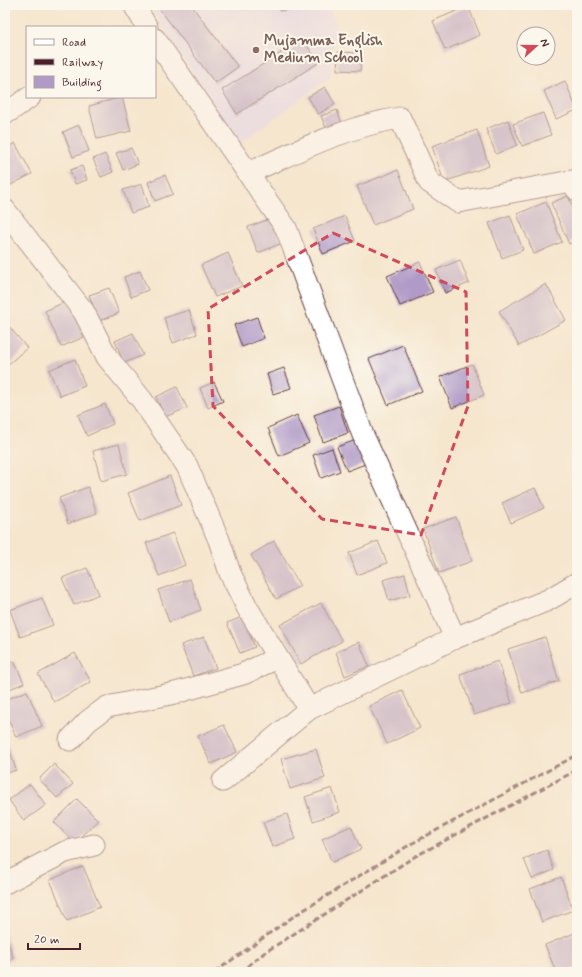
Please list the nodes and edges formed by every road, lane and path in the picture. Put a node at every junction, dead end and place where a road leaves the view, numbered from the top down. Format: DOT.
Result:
graph roads {
  1 [pos="156,40"];
  2 [pos="29,98"];
  3 [pos="5,114"];
  4 [pos="248,173"];
  5 [pos="577,190"];
  6 [pos="5,210"];
  7 [pos="577,583"];
  8 [pos="455,638"];
  9 [pos="277,658"];
  10 [pos="309,709"];
  11 [pos="70,740"];
  12 [pos="222,781"];
  13 [pos="94,845"];
  14 [pos="5,883"];
  1 -- 4 [label="street"];
  2 -- 3 [label="street"];
  4 -- 5 [label="street"];
  4 -- 8 [label="street"];
  6 -- 9 [label="street"];
  7 -- 8 [label="street"];
  8 -- 10 [label="street"];
  9 -- 10 [label="street"];
  9 -- 11 [label="street"];
  10 -- 12 [label="street"];
  13 -- 14 [label="street"];
}
